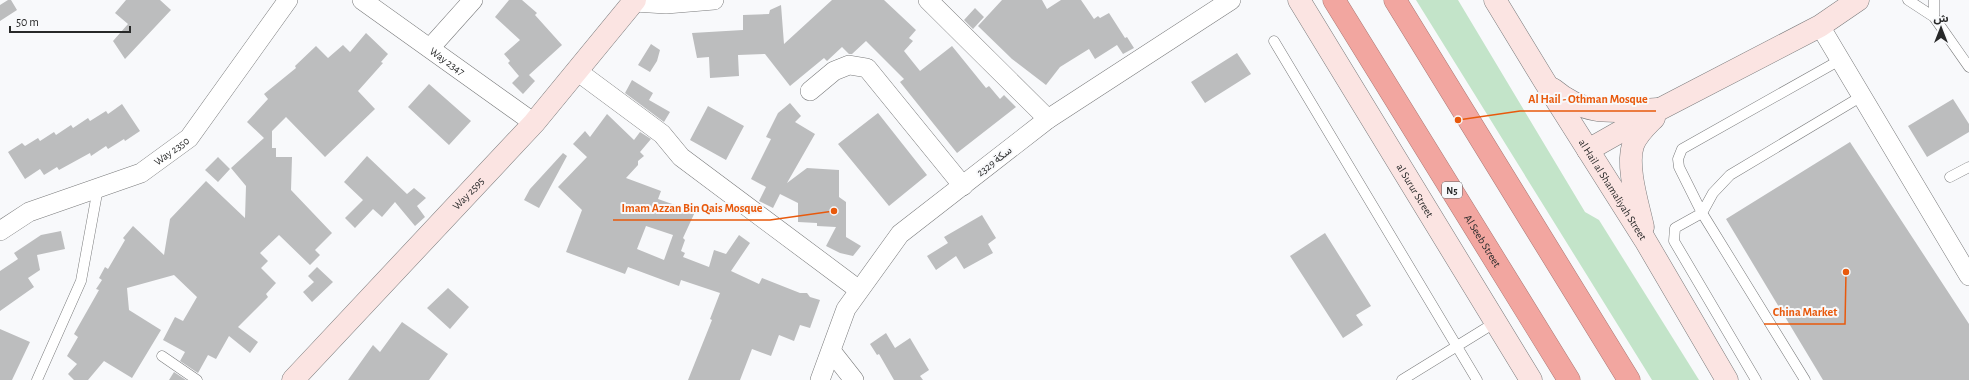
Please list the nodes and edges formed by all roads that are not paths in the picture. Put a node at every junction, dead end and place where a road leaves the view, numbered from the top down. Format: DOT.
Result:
graph roads {
  1 [pos="288,0"];
  2 [pos="362,0"];
  3 [pos="473,0"];
  4 [pos="714,0"];
  5 [pos="928,0"];
  6 [pos="1231,0"];
  7 [pos="1299,0"];
  8 [pos="1334,0"];
  9 [pos="1395,0"];
  10 [pos="1495,0"];
  11 [pos="1858,0"];
  12 [pos="1908,0"];
  13 [pos="1934,0"];
  14 [pos="635,1"];
  15 [pos="1934,17"];
  16 [pos="1820,26"];
  17 [pos="1274,41"];
  18 [pos="430,48"];
  19 [pos="1840,60"];
  20 [pos="1969,67"];
  21 [pos="578,71"];
  22 [pos="1545,82"];
  23 [pos="810,91"];
  24 [pos="1862,96"];
  25 [pos="1662,108"];
  26 [pos="1048,119"];
  27 [pos="534,123"];
  28 [pos="1588,150"];
  29 [pos="1969,167"];
  30 [pos="1950,177"];
  31 [pos="963,186"];
  32 [pos="98,188"];
  33 [pos="1702,213"];
  34 [pos="0,231"];
  35 [pos="1645,240"];
  36 [pos="1969,276"];
  37 [pos="859,290"];
  38 [pos="1496,322"];
  39 [pos="1457,348"];
  40 [pos="832,352"];
  41 [pos="162,356"];
  42 [pos="37,380"];
  43 [pos="197,380"];
  44 [pos="293,380"];
  45 [pos="820,380"];
  46 [pos="854,380"];
  47 [pos="1402,380"];
  48 [pos="1477,380"];
  49 [pos="1531,380"];
  50 [pos="1569,380"];
  51 [pos="1629,380"];
  52 [pos="1727,380"];
  53 [pos="1756,380"];
  54 [pos="1804,380"];
  1 -- 32 [label="street, Way 2350"];
  2 -- 18 [label="street, Way 2347"];
  3 -- 18 [label="street"];
  4 -- 14 [label="street"];
  5 -- 26 [label="street"];
  6 -- 26 [label="street, سكة 2329"];
  7 -- 38 [label="street, al Surur Street"];
  8 -- 50 [label="highway, Al Seeb Street / N5"];
  9 -- 51 [label="highway"];
  10 -- 22 [label="street, al Hail al Shamaliyah Street"];
  11 -- 16 [label="street"];
  12 -- 15 [label="lane"];
  13 -- 15 [label="lane"];
  14 -- 21 [label="street, Way 2595"];
  15 -- 20 [label="lane"];
  16 -- 19 [label="street"];
  16 -- 25 [label="street"];
  17 -- 39 [label="lane"];
  18 -- 27 [label="street, Way 2347"];
  19 -- 24 [label="street"];
  19 -- 33 [label="lane"];
  21 -- 27 [label="street, Way 2595"];
  21 -- 37 [label="street"];
  22 -- 25 [label="street"];
  22 -- 28 [label="street, al Hail al Shamaliyah Street"];
  23 -- 31 [label="street"];
  24 -- 33 [label="lane"];
  24 -- 36 [label="street"];
  25 -- 28 [label="street"];
  25 -- 35 [label="street"];
  26 -- 31 [label="street, سكة 2329"];
  27 -- 44 [label="street, Way 2595"];
  28 -- 35 [label="street, al Hail al Shamaliyah Street"];
  29 -- 30 [label="lane"];
  31 -- 37 [label="street, سكة 2329"];
  32 -- 34 [label="street, Way 2350"];
  32 -- 42 [label="lane"];
  33 -- 53 [label="lane"];
  33 -- 54 [label="lane"];
  35 -- 52 [label="street, al Hail al Shamaliyah Street"];
  37 -- 40 [label="street, سكة 2329"];
  38 -- 39 [label="lane"];
  38 -- 49 [label="street, al Surur Street"];
  39 -- 47 [label="lane"];
  39 -- 48 [label="lane"];
  40 -- 45 [label="street, سكة 2329"];
  40 -- 46 [label="street"];
  41 -- 43 [label="lane"];
}
